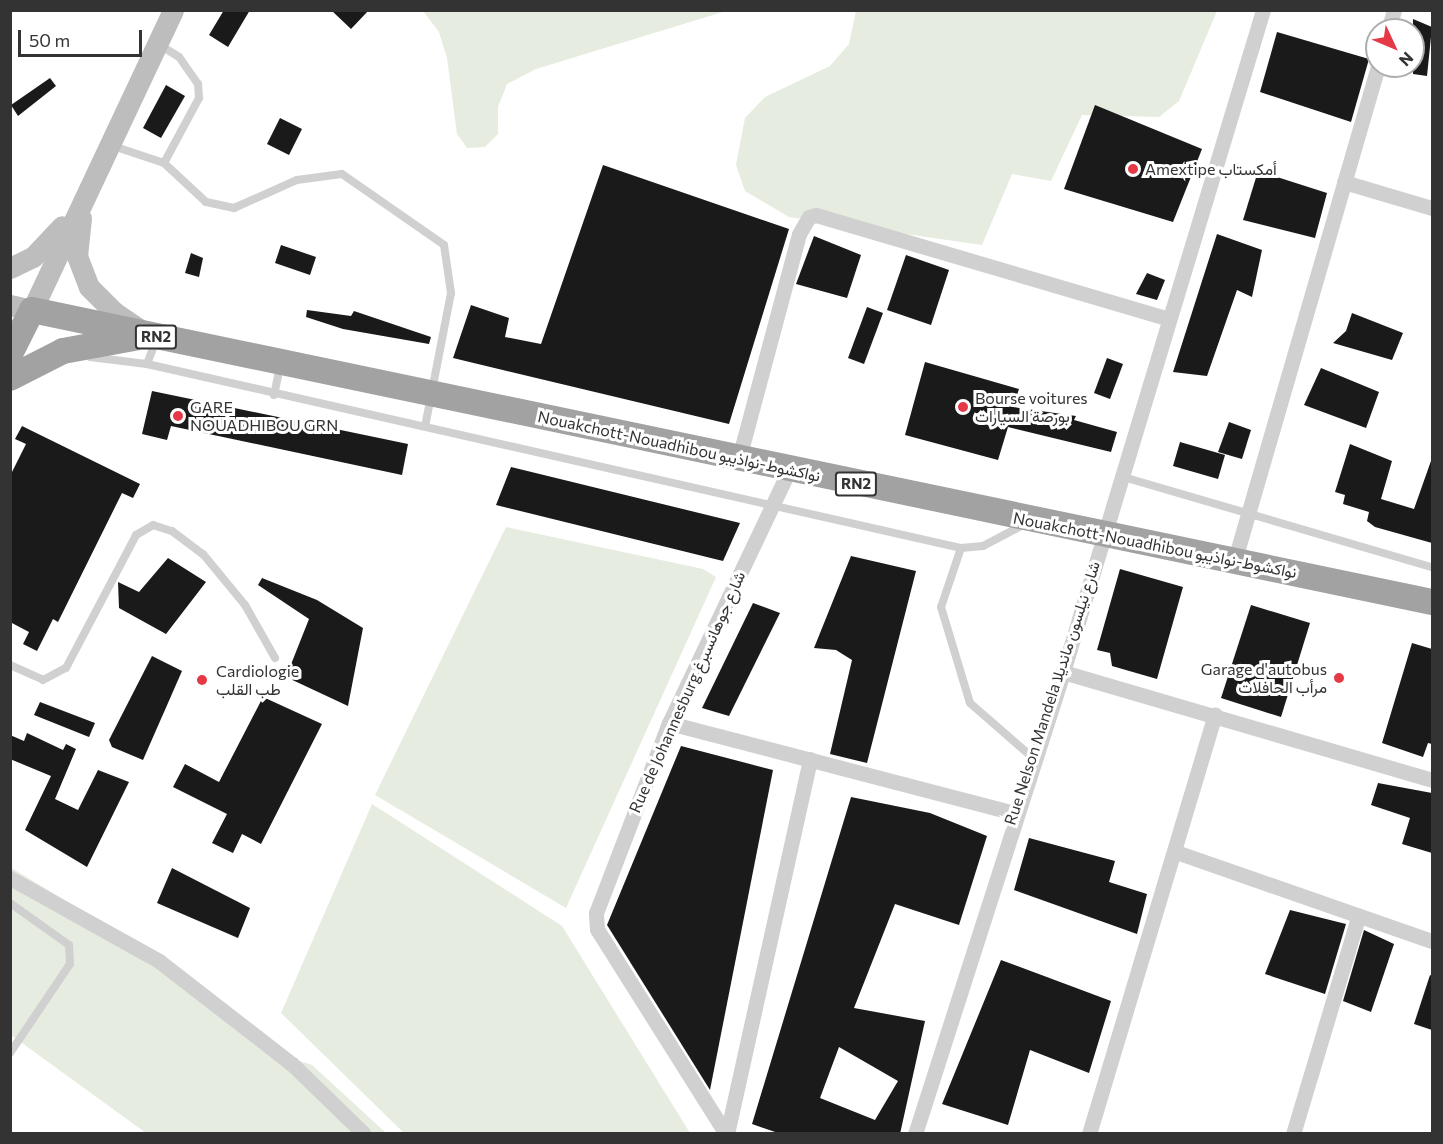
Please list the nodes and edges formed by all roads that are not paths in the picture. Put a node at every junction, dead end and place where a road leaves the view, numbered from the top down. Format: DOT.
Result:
graph roads {
  1 [pos="173,10"];
  2 [pos="1263,10"];
  3 [pos="158,44"];
  4 [pos="1374,78"];
  5 [pos="109,145"];
  6 [pos="164,163"];
  7 [pos="92,180"];
  8 [pos="1344,182"];
  9 [pos="1432,208"];
  10 [pos="10,268"];
  11 [pos="21,308"];
  12 [pos="1167,318"];
  13 [pos="154,336"];
  14 [pos="10,354"];
  15 [pos="40,361"];
  16 [pos="280,362"];
  17 [pos="147,364"];
  18 [pos="10,378"];
  19 [pos="434,394"];
  20 [pos="274,395"];
  21 [pos="426,427"];
  22 [pos="739,458"];
  23 [pos="789,470"];
  24 [pos="1119,476"];
  25 [pos="773,503"];
  26 [pos="1248,512"];
  27 [pos="1032,521"];
  28 [pos="1102,535"];
  29 [pos="961,548"];
  30 [pos="1234,559"];
  31 [pos="1432,567"];
  32 [pos="1432,600"];
  33 [pos="275,658"];
  34 [pos="10,665"];
  35 [pos="1063,672"];
  36 [pos="1215,714"];
  37 [pos="669,723"];
  38 [pos="1033,758"];
  39 [pos="810,759"];
  40 [pos="1432,780"];
  41 [pos="1014,813"];
  42 [pos="1176,852"];
  43 [pos="10,878"];
  44 [pos="10,903"];
  45 [pos="1358,917"];
  46 [pos="1432,941"];
  47 [pos="10,1053"];
  48 [pos="915,1133"];
  49 [pos="364,1134"];
  50 [pos="727,1134"];
  51 [pos="1089,1134"];
  52 [pos="1293,1134"];
  1 -- 3 [label="main road"];
  2 -- 12 [label="street, Rue Nelson Mandela شارع نيلسون مانديلا"];
  3 -- 5 [label="main road"];
  3 -- 6 [label="lane"];
  4 -- 8 [label="street"];
  5 -- 6 [label="lane"];
  5 -- 7 [label="main road"];
  6 -- 19 [label="lane"];
  7 -- 10 [label="main road"];
  7 -- 11 [label="main road"];
  7 -- 13 [label="main road"];
  8 -- 9 [label="street"];
  8 -- 26 [label="street"];
  11 -- 13 [label="highway, Nouakchott-Nouadhibou نواكشوط-نواذيبو / RN2"];
  11 -- 14 [label="highway"];
  12 -- 22 [label="street"];
  12 -- 24 [label="street, Rue Nelson Mandela شارع نيلسون مانديلا"];
  13 -- 15 [label="highway"];
  13 -- 16 [label="highway, Nouakchott-Nouadhibou نواكشوط-نواذيبو / RN2"];
  13 -- 17 [label="lane"];
  15 -- 17 [label="lane"];
  15 -- 18 [label="highway"];
  16 -- 19 [label="highway, Nouakchott-Nouadhibou نواكشوط-نواذيبو / RN2"];
  16 -- 20 [label="lane"];
  17 -- 20 [label="lane"];
  19 -- 21 [label="lane"];
  19 -- 22 [label="highway, Nouakchott-Nouadhibou نواكشوط-نواذيبو / RN2"];
  20 -- 21 [label="lane"];
  21 -- 25 [label="lane"];
  22 -- 23 [label="highway, Nouakchott-Nouadhibou نواكشوط-نواذيبو / RN2"];
  23 -- 25 [label="street, Rue de Johannesburg شارع جوهانسبرغ"];
  23 -- 27 [label="highway, Nouakchott-Nouadhibou نواكشوط-نواذيبو / RN2"];
  24 -- 26 [label="lane"];
  24 -- 28 [label="street, Rue Nelson Mandela شارع نيلسون مانديلا"];
  25 -- 29 [label="lane"];
  25 -- 37 [label="street, Rue de Johannesburg شارع جوهانسبرغ"];
  26 -- 30 [label="street"];
  26 -- 31 [label="lane"];
  27 -- 28 [label="highway, Nouakchott-Nouadhibou نواكشوط-نواذيبو / RN2"];
  27 -- 29 [label="lane"];
  28 -- 30 [label="highway, Nouakchott-Nouadhibou نواكشوط-نواذيبو / RN2"];
  28 -- 35 [label="street, Rue Nelson Mandela شارع نيلسون مانديلا"];
  29 -- 38 [label="lane"];
  30 -- 32 [label="highway, Nouakchott-Nouadhibou نواكشوط-نواذيبو / RN2"];
  33 -- 34 [label="lane"];
  35 -- 36 [label="street"];
  35 -- 38 [label="street, Rue Nelson Mandela شارع نيلسون مانديلا"];
  36 -- 40 [label="street"];
  36 -- 42 [label="street"];
  37 -- 39 [label="street"];
  37 -- 50 [label="street, Rue de Johannesburg شارع جوهانسبرغ"];
  38 -- 41 [label="street, Rue Nelson Mandela شارع نيلسون مانديلا"];
  39 -- 41 [label="street"];
  39 -- 50 [label="street"];
  41 -- 48 [label="street, Rue Nelson Mandela شارع نيلسون مانديلا"];
  42 -- 45 [label="street"];
  42 -- 51 [label="street"];
  43 -- 49 [label="street"];
  44 -- 47 [label="lane"];
  45 -- 46 [label="street"];
  45 -- 52 [label="street"];
}
